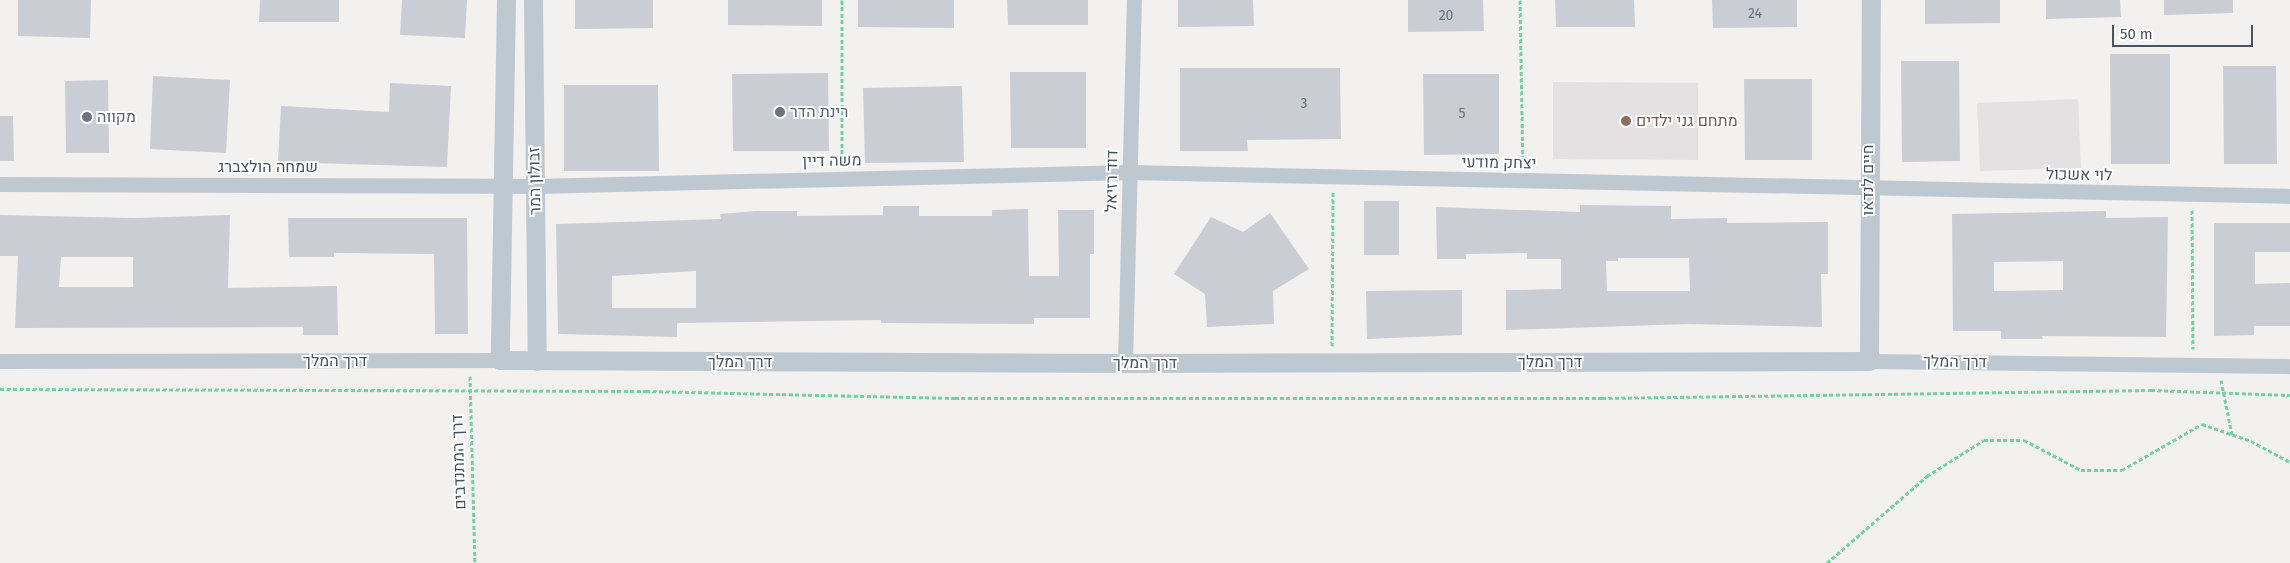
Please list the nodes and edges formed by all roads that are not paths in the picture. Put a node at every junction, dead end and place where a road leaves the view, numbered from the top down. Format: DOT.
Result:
graph roads {
  1 [pos="506,0"];
  2 [pos="533,0"];
  3 [pos="1134,0"];
  4 [pos="1871,0"];
  5 [pos="1129,172"];
  6 [pos="0,184"];
  7 [pos="503,185"];
  8 [pos="535,186"];
  9 [pos="1868,188"];
  10 [pos="2290,196"];
  11 [pos="500,360"];
  12 [pos="0,361"];
  13 [pos="537,361"];
  14 [pos="1869,361"];
  15 [pos="1125,363"];
  16 [pos="2290,366"];
  1 -- 7 [label="street, זבולון המר"];
  2 -- 8 [label="street, זבולון המר"];
  3 -- 5 [label="street, דוד רזיאל"];
  4 -- 9 [label="street, חיים לנדאו"];
  5 -- 8 [label="street, משה דיין"];
  5 -- 9 [label="street, יצחק מודעי"];
  5 -- 15 [label="street, דוד רזיאל"];
  6 -- 7 [label="street, שמחה הולצברג"];
  7 -- 8 [label="street, שמחה הולצברג"];
  7 -- 11 [label="street, זבולון המר"];
  8 -- 13 [label="street, זבולון המר"];
  9 -- 10 [label="street, לוי אשכול"];
  9 -- 14 [label="street, חיים לנדאו"];
  11 -- 12 [label="street, דרך המלך"];
  11 -- 13 [label="street, דרך המלך"];
  13 -- 15 [label="street, דרך המלך"];
  14 -- 15 [label="street, דרך המלך"];
  14 -- 16 [label="street, דרך המלך"];
}
